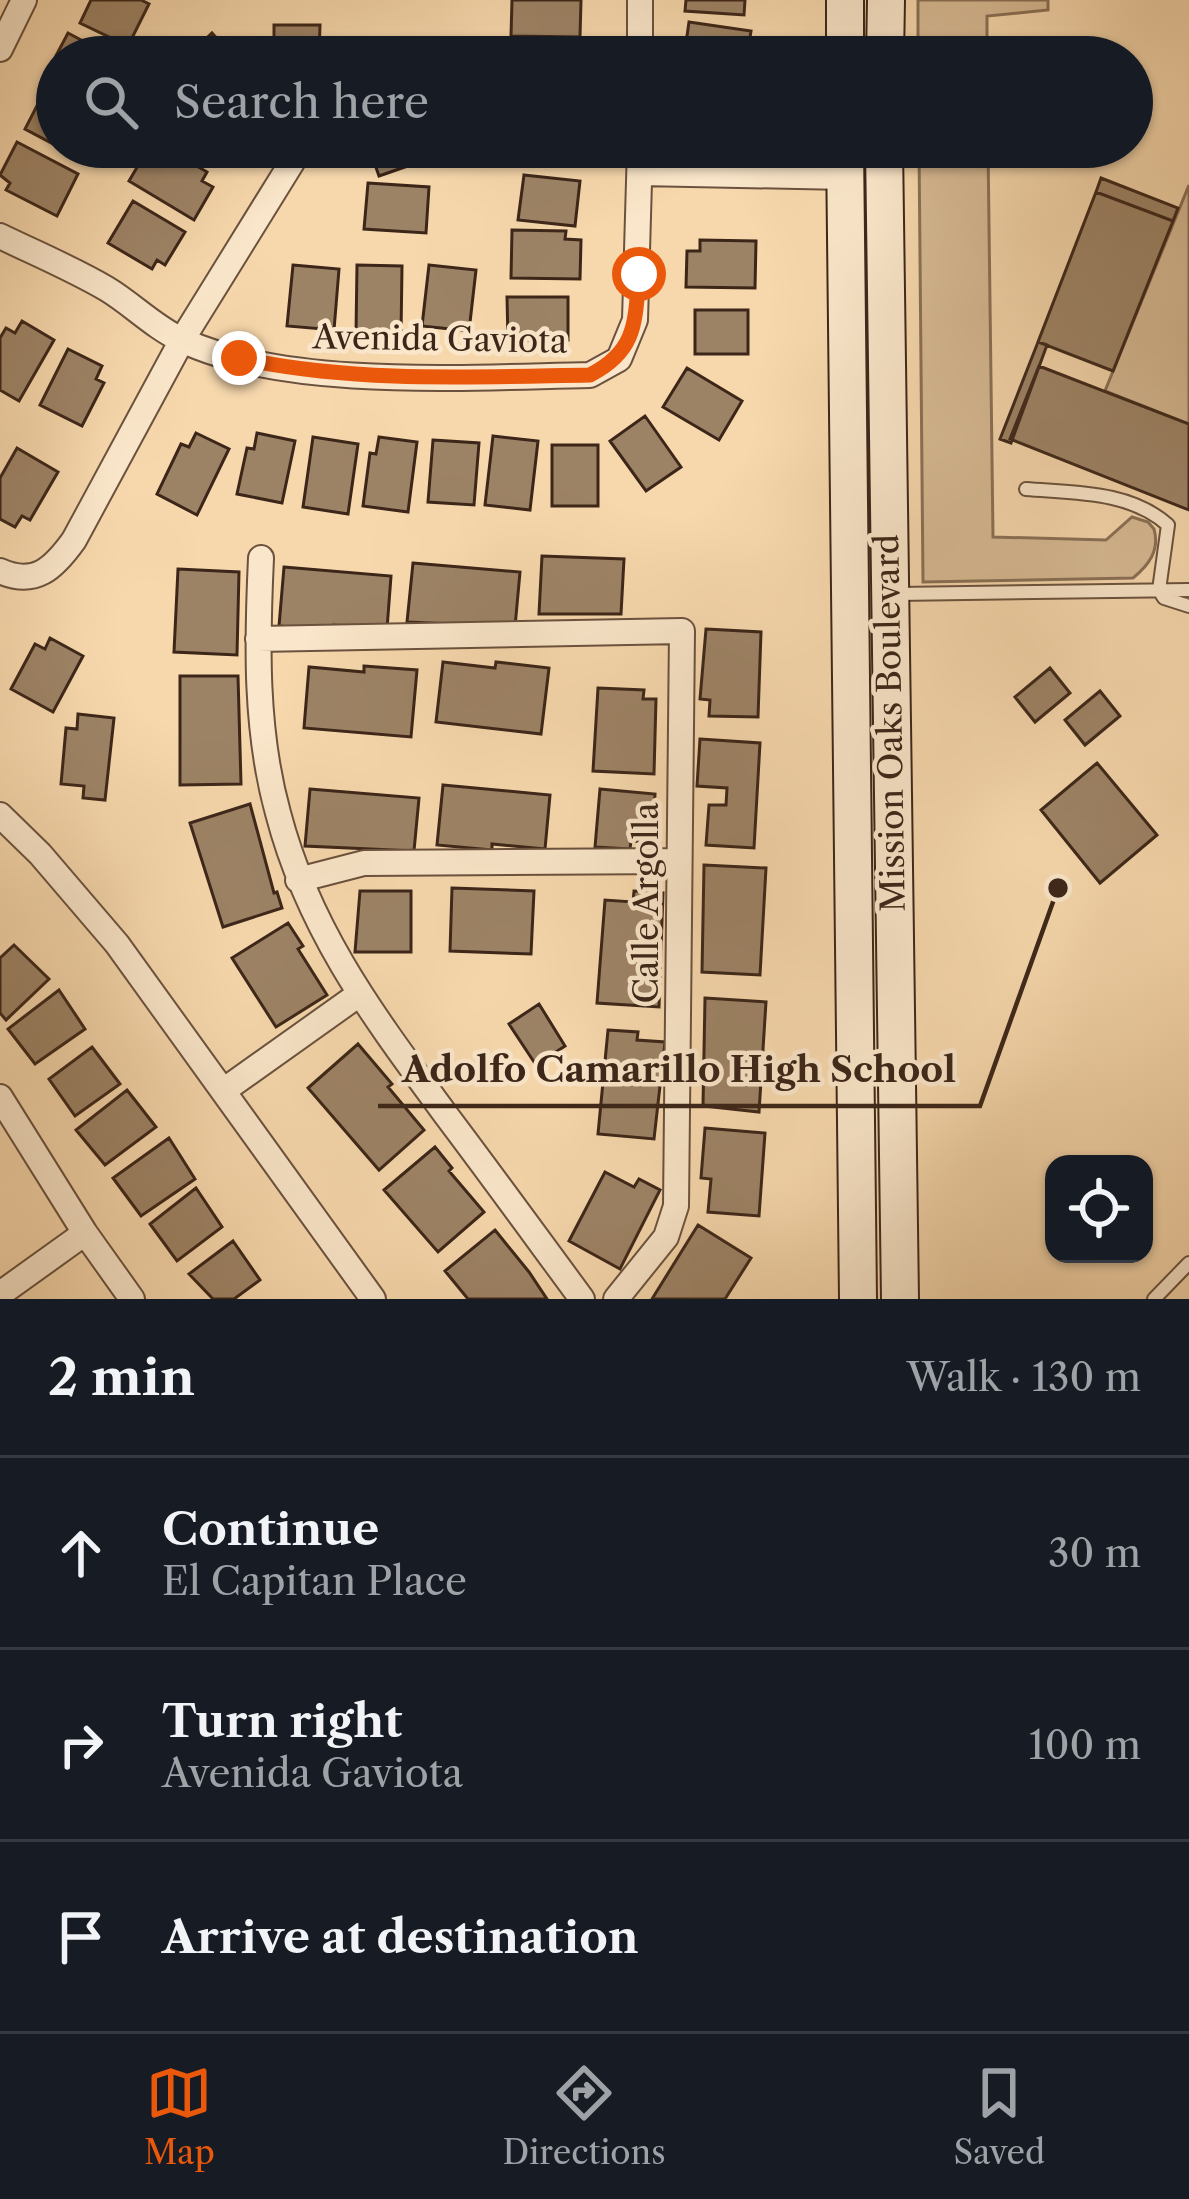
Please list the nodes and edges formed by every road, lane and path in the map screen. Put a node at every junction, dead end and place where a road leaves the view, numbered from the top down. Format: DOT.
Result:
graph roads {
  1 [pos="24,0"];
  2 [pos="640,0"];
  3 [pos="845,0"];
  4 [pos="886,0"];
  5 [pos="640,36"];
  6 [pos="845,36"];
  7 [pos="885,36"];
  8 [pos="0,49"];
  9 [pos="288,168"];
  10 [pos="640,168"];
  11 [pos="705,168"];
  12 [pos="849,168"];
  13 [pos="857,168"];
  14 [pos="884,168"];
  15 [pos="640,173"];
  16 [pos="0,236"];
  17 [pos="182,340"];
  18 [pos="1026,489"];
  19 [pos="260,558"];
  20 [pos="0,572"];
  21 [pos="1160,590"];
  22 [pos="1189,590"];
  23 [pos="890,593"];
  24 [pos="1189,607"];
  25 [pos="258,639"];
  26 [pos="0,815"];
  27 [pos="679,861"];
  28 [pos="298,880"];
  29 [pos="358,995"];
  30 [pos="223,1091"];
  31 [pos="0,1097"];
  32 [pos="85,1233"];
  33 [pos="1189,1264"];
  34 [pos="0,1294"];
  35 [pos="132,1299"];
  36 [pos="373,1299"];
  37 [pos="582,1299"];
  38 [pos="616,1299"];
  39 [pos="858,1299"];
  40 [pos="900,1299"];
  41 [pos="1154,1299"];
  1 -- 8 [label="street"];
  2 -- 5 [label="street"];
  3 -- 6 [label="main road"];
  4 -- 7 [label="main road"];
  9 -- 17 [label="street"];
  10 -- 15 [label="street"];
  11 -- 15 [label="street"];
  12 -- 39 [label="main road, Mission Oaks Boulevard"];
  13 -- 23 [label="main road"];
  14 -- 23 [label="main road, Mission Oaks Boulevard"];
  15 -- 17 [label="street, Avenida Gaviota"];
  16 -- 17 [label="street, Avenida Gaviota"];
  17 -- 20 [label="street"];
  18 -- 21 [label="lane"];
  19 -- 25 [label="street"];
  21 -- 22 [label="lane"];
  21 -- 23 [label="lane"];
  21 -- 24 [label="lane"];
  23 -- 40 [label="main road, Mission Oaks Boulevard"];
  25 -- 27 [label="street, Calle Argolla"];
  25 -- 28 [label="street"];
  26 -- 30 [label="street"];
  27 -- 28 [label="street"];
  27 -- 38 [label="street, Calle Argolla"];
  28 -- 29 [label="street"];
  29 -- 30 [label="street"];
  29 -- 37 [label="street"];
  30 -- 36 [label="street"];
  31 -- 32 [label="street"];
  32 -- 34 [label="street"];
  32 -- 35 [label="street"];
  33 -- 41 [label="lane"];
}
